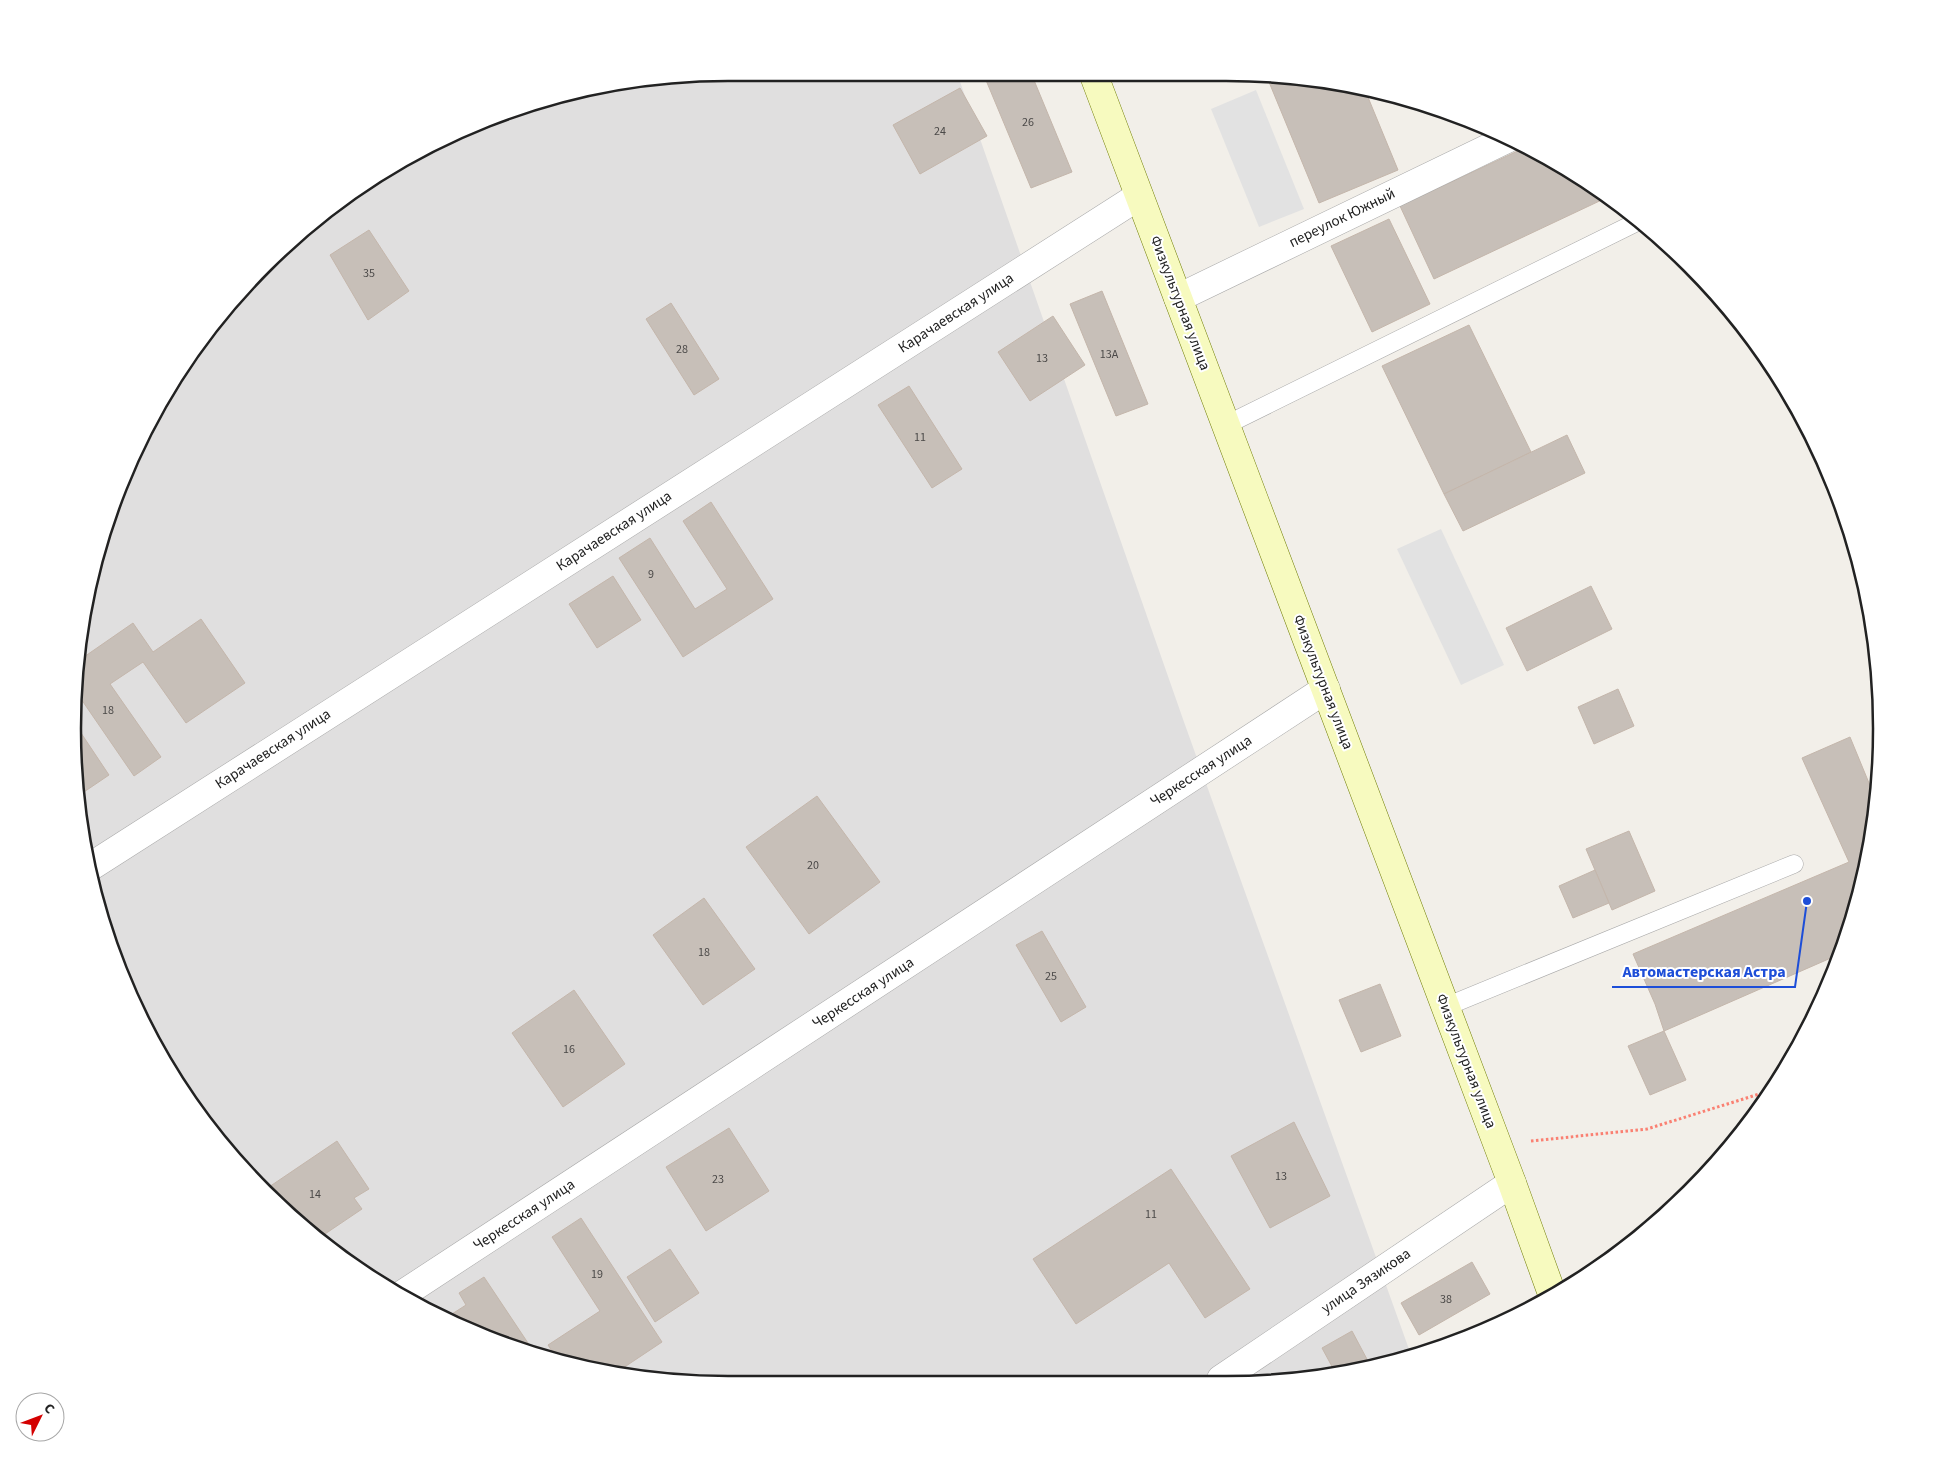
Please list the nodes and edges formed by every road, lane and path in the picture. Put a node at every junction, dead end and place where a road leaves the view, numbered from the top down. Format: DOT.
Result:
graph roads {
  1 [pos="1096,81"];
  2 [pos="1500,143"];
  3 [pos="1139,196"];
  4 [pos="1632,225"];
  5 [pos="1178,298"];
  6 [pos="1226,424"];
  7 [pos="1326,689"];
  8 [pos="96,862"];
  9 [pos="1794,864"];
  10 [pos="1445,1007"];
  11 [pos="1760,1094"];
  12 [pos="1497,1145"];
  13 [pos="1512,1183"];
  14 [pos="1550,1288"];
  15 [pos="408,1291"];
  16 [pos="1226,1376"];
  1 -- 3 [label="main road, Физкультурная улица"];
  2 -- 5 [label="street, переулок Южный"];
  3 -- 5 [label="main road, Физкультурная улица"];
  3 -- 8 [label="street, Карачаевская улица"];
  4 -- 6 [label="lane"];
  5 -- 6 [label="main road, Физкультурная улица"];
  6 -- 7 [label="main road, Физкультурная улица"];
  7 -- 10 [label="main road, Физкультурная улица"];
  7 -- 15 [label="street, Черкесская улица"];
  9 -- 10 [label="lane"];
  10 -- 12 [label="main road, Физкультурная улица"];
  11 -- 12 [label="path"];
  12 -- 13 [label="main road, Физкультурная улица"];
  13 -- 14 [label="main road, Физкультурная улица"];
  13 -- 16 [label="street, улица Зязикова"];
}
